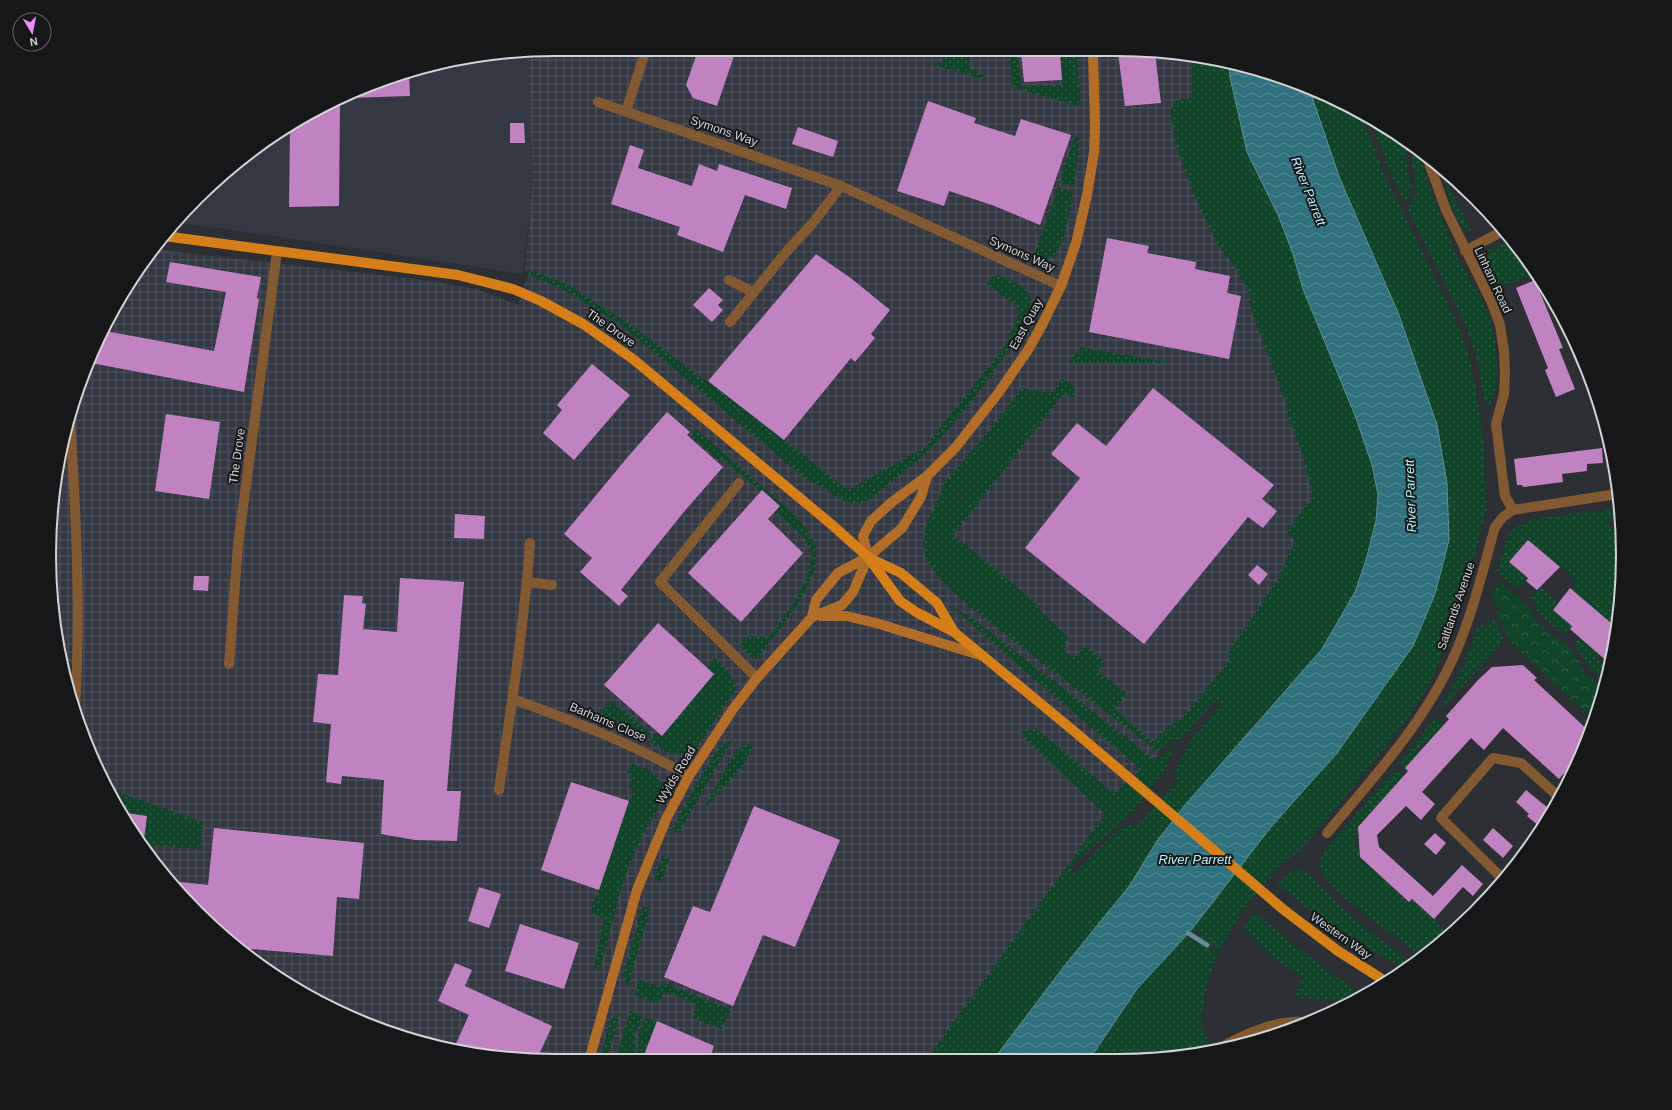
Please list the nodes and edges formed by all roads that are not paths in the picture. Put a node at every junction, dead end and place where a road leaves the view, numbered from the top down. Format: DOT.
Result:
graph roads {
  1 [pos="644,56"];
  2 [pos="1093,56"];
  3 [pos="598,102"];
  4 [pos="626,111"];
  5 [pos="1431,167"];
  6 [pos="841,186"];
  7 [pos="1498,233"];
  8 [pos="170,237"];
  9 [pos="1465,251"];
  10 [pos="277,252"];
  11 [pos="729,280"];
  12 [pos="1061,286"];
  13 [pos="753,292"];
  14 [pos="730,322"];
  15 [pos="71,435"];
  16 [pos="927,476"];
  17 [pos="739,483"];
  18 [pos="1612,495"];
  19 [pos="1513,510"];
  20 [pos="530,543"];
  21 [pos="868,557"];
  22 [pos="527,582"];
  23 [pos="552,585"];
  24 [pos="812,617"];
  25 [pos="954,632"];
  26 [pos="983,656"];
  27 [pos="229,664"];
  28 [pos="757,678"];
  29 [pos="76,693"];
  30 [pos="513,699"];
  31 [pos="689,776"];
  32 [pos="499,790"];
  33 [pos="1555,794"];
  34 [pos="1327,834"];
  35 [pos="1499,875"];
  36 [pos="1381,978"];
  37 [pos="1295,1021"];
  38 [pos="1235,1039"];
  39 [pos="591,1054"];
  1 -- 4 [label="street"];
  2 -- 12 [label="street, East Quay"];
  3 -- 4 [label="street, Symons Way"];
  4 -- 6 [label="street, Symons Way"];
  5 -- 9 [label="street, Linham Road"];
  6 -- 12 [label="street, Symons Way"];
  6 -- 13 [label="street"];
  7 -- 9 [label="street"];
  8 -- 10 [label="main road, The Drove"];
  9 -- 19 [label="street, Linham Road"];
  10 -- 21 [label="main road, The Drove"];
  10 -- 27 [label="street, The Drove"];
  11 -- 13 [label="street"];
  12 -- 16 [label="street, East Quay"];
  13 -- 14 [label="street"];
  15 -- 29 [label="street"];
  16 -- 21 [label="street, East Quay"];
  16 -- 21 [label="street"];
  17 -- 28 [label="street"];
  18 -- 19 [label="street"];
  19 -- 34 [label="street, Saltlands Avenue"];
  20 -- 22 [label="street"];
  21 -- 24 [label="street, Wylds Road"];
  21 -- 24 [label="street"];
  21 -- 25 [label="main road"];
  21 -- 25 [label="main road"];
  22 -- 23 [label="street"];
  22 -- 30 [label="street"];
  24 -- 26 [label="street"];
  24 -- 28 [label="street, Wylds Road"];
  25 -- 26 [label="main road, Western Way"];
  26 -- 36 [label="main road, Western Way"];
  28 -- 31 [label="street, Wylds Road"];
  30 -- 31 [label="street, Barhams Close"];
  30 -- 32 [label="street"];
  31 -- 39 [label="street, Wylds Road"];
  33 -- 35 [label="street"];
  37 -- 38 [label="street"];
}
